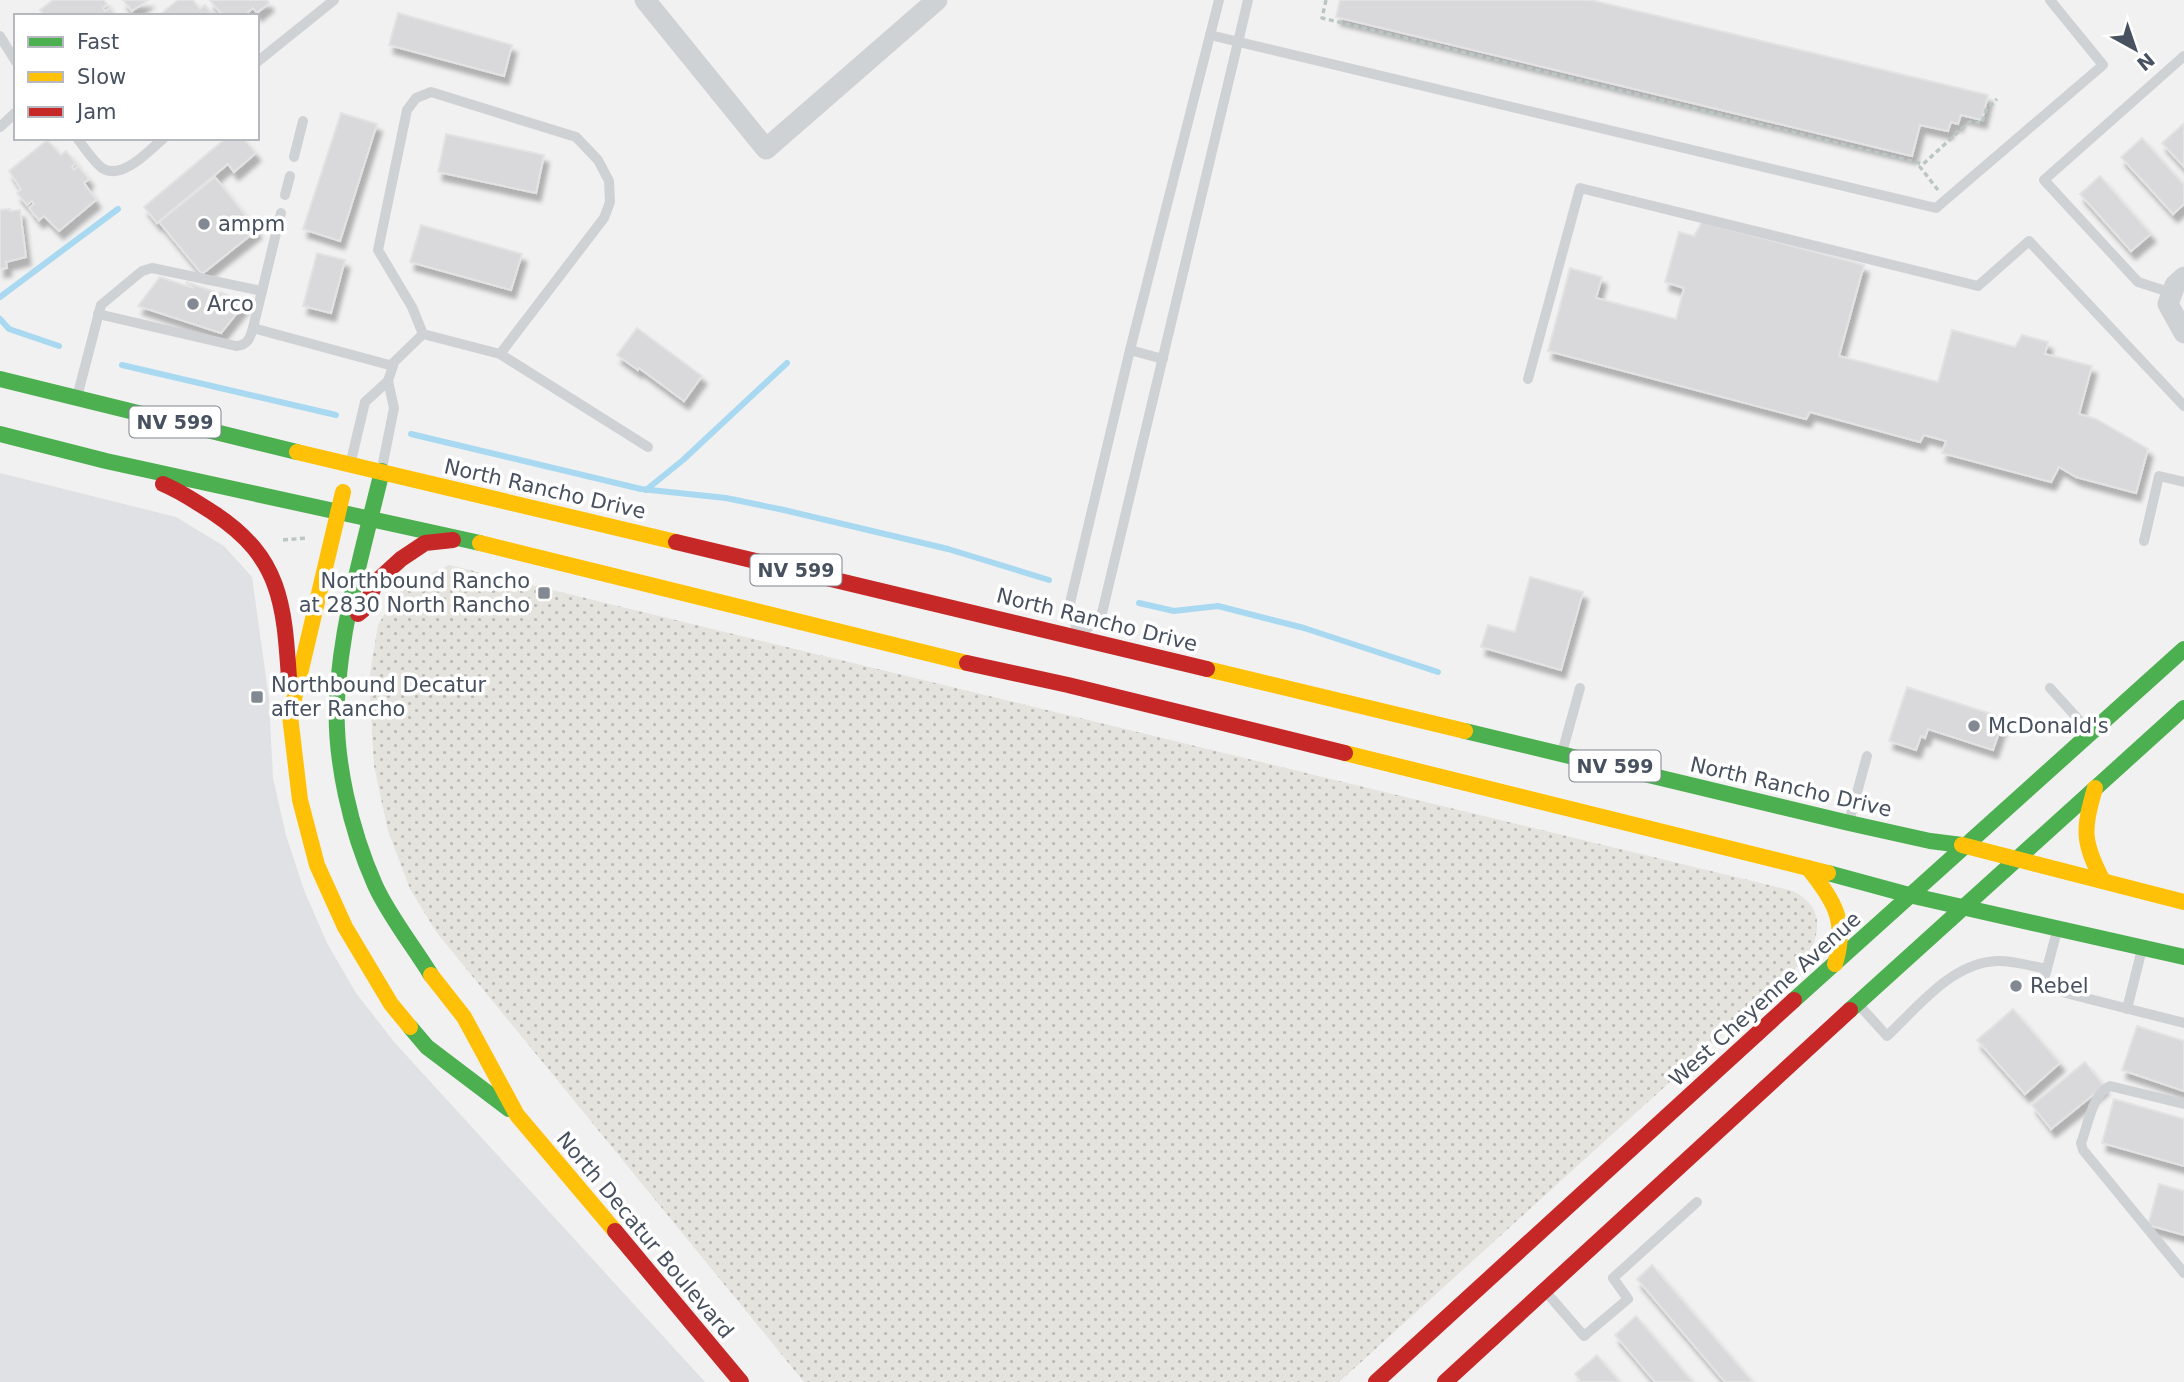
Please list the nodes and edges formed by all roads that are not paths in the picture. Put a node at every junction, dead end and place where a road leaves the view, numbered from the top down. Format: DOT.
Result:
graph roads {
  1 [pos="334,0"];
  2 [pos="645,0"];
  3 [pos="937,0"];
  4 [pos="1219,0"];
  5 [pos="1248,0"];
  6 [pos="2050,0"];
  7 [pos="1210,35"];
  8 [pos="0,36"];
  9 [pos="1238,42"];
  10 [pos="2184,57"];
  11 [pos="14,59"];
  12 [pos="259,60"];
  13 [pos="14,115"];
  14 [pos="303,121"];
  15 [pos="0,127"];
  16 [pos="79,140"];
  17 [pos="161,140"];
  18 [pos="294,158"];
  19 [pos="290,176"];
  20 [pos="285,195"];
  21 [pos="281,213"];
  22 [pos="262,291"];
  23 [pos="2174,291"];
  24 [pos="98,314"];
  25 [pos="253,328"];
  26 [pos="2184,333"];
  27 [pos="423,334"];
  28 [pos="1130,350"];
  29 [pos="500,354"];
  30 [pos="1163,359"];
  31 [pos="391,365"];
  32 [pos="0,379"];
  33 [pos="1528,379"];
  34 [pos="388,381"];
  35 [pos="77,399"];
  36 [pos="2184,406"];
  37 [pos="0,434"];
  38 [pos="649,447"];
  39 [pos="106,461"];
  40 [pos="350,464"];
  41 [pos="382,471"];
  42 [pos="2184,482"];
  43 [pos="338,512"];
  44 [pos="370,519"];
  45 [pos="466,539"];
  46 [pos="2144,541"];
  47 [pos="346,625"];
  48 [pos="1078,643"];
  49 [pos="2184,649"];
  50 [pos="1580,688"];
  51 [pos="2050,688"];
  52 [pos="2184,708"];
  53 [pos="290,716"];
  54 [pos="2090,733"];
  55 [pos="1562,753"];
  56 [pos="1867,756"];
  57 [pos="2095,788"];
  58 [pos="1849,823"];
  59 [pos="1966,846"];
  60 [pos="2016,858"];
  61 [pos="1808,868"];
  62 [pos="2103,881"];
  63 [pos="1909,895"];
  64 [pos="2184,902"];
  65 [pos="1964,907"];
  66 [pos="2058,927"];
  67 [pos="2143,947"];
  68 [pos="2184,957"];
  69 [pos="1835,964"];
  70 [pos="2047,969"];
  71 [pos="1858,1003"];
  72 [pos="2127,1009"];
  73 [pos="2184,1023"];
  74 [pos="2184,1104"];
  75 [pos="517,1115"];
  76 [pos="1697,1202"];
  77 [pos="2184,1273"];
  78 [pos="1545,1290"];
  79 [pos="741,1382"];
  80 [pos="1376,1382"];
  81 [pos="1445,1382"];
  1 -- 12 [label="lane"];
  2 -- 3 [label="street"];
  4 -- 7 [label="lane"];
  5 -- 9 [label="lane"];
  6 -- 9 [label="lane"];
  7 -- 9 [label="lane"];
  7 -- 28 [label="lane"];
  8 -- 11 [label="lane"];
  9 -- 30 [label="lane"];
  10 -- 23 [label="lane"];
  13 -- 15 [label="lane"];
  14 -- 18 [label="lane"];
  16 -- 17 [label="lane"];
  19 -- 20 [label="lane"];
  21 -- 22 [label="lane"];
  22 -- 24 [label="lane"];
  22 -- 25 [label="lane"];
  23 -- 26 [label="street"];
  24 -- 25 [label="lane"];
  24 -- 35 [label="lane"];
  25 -- 31 [label="lane"];
  27 -- 29 [label="lane"];
  27 -- 29 [label="lane"];
  27 -- 31 [label="lane"];
  28 -- 30 [label="lane"];
  28 -- 48 [label="lane"];
  29 -- 38 [label="lane"];
  30 -- 48 [label="lane"];
  31 -- 34 [label="lane"];
  32 -- 35 [label="main road, North Rancho Drive / NV 599"];
  33 -- 36 [label="lane"];
  34 -- 40 [label="lane"];
  34 -- 41 [label="lane"];
  35 -- 40 [label="main road, North Rancho Drive / NV 599"];
  37 -- 39 [label="main road, NV 599"];
  39 -- 43 [label="main road, NV 599"];
  39 -- 53 [label="main road"];
  40 -- 41 [label="main road, North Rancho Drive / NV 599"];
  40 -- 43 [label="main road, North Decatur Boulevard"];
  41 -- 44 [label="main road, North Decatur Boulevard"];
  41 -- 48 [label="main road, North Rancho Drive / NV 599"];
  42 -- 46 [label="lane"];
  43 -- 44 [label="main road, NV 599"];
  43 -- 53 [label="main road, North Decatur Boulevard"];
  44 -- 45 [label="main road, NV 599"];
  44 -- 47 [label="main road, North Decatur Boulevard"];
  45 -- 47 [label="main road"];
  45 -- 61 [label="main road, NV 599"];
  47 -- 75 [label="main road, North Decatur Boulevard"];
  48 -- 55 [label="main road, North Rancho Drive / NV 599"];
  49 -- 54 [label="main road, West Cheyenne Avenue"];
  50 -- 55 [label="lane"];
  51 -- 54 [label="lane"];
  52 -- 57 [label="main road"];
  53 -- 75 [label="main road, North Decatur Boulevard"];
  54 -- 59 [label="main road, West Cheyenne Avenue"];
  55 -- 58 [label="main road, North Rancho Drive / NV 599"];
  56 -- 58 [label="lane"];
  57 -- 60 [label="main road"];
  57 -- 62 [label="main road"];
  58 -- 59 [label="main road, North Rancho Drive / NV 599"];
  59 -- 60 [label="main road, North Rancho Drive / NV 599"];
  59 -- 63 [label="main road, West Cheyenne Avenue"];
  60 -- 62 [label="main road, North Rancho Drive / NV 599"];
  60 -- 65 [label="main road"];
  61 -- 63 [label="main road, NV 599"];
  61 -- 69 [label="main road"];
  62 -- 64 [label="main road, North Rancho Drive / NV 599"];
  63 -- 65 [label="main road, NV 599"];
  63 -- 69 [label="main road, West Cheyenne Avenue"];
  65 -- 66 [label="main road, NV 599"];
  65 -- 71 [label="main road"];
  66 -- 67 [label="main road, NV 599"];
  66 -- 70 [label="lane"];
  67 -- 68 [label="main road, NV 599"];
  67 -- 72 [label="lane"];
  69 -- 80 [label="main road, West Cheyenne Avenue"];
  70 -- 71 [label="lane"];
  70 -- 72 [label="lane"];
  71 -- 78 [label="main road"];
  72 -- 73 [label="lane"];
  74 -- 77 [label="lane"];
  75 -- 79 [label="main road, North Decatur Boulevard"];
  76 -- 78 [label="lane"];
  78 -- 81 [label="main road"];
}
